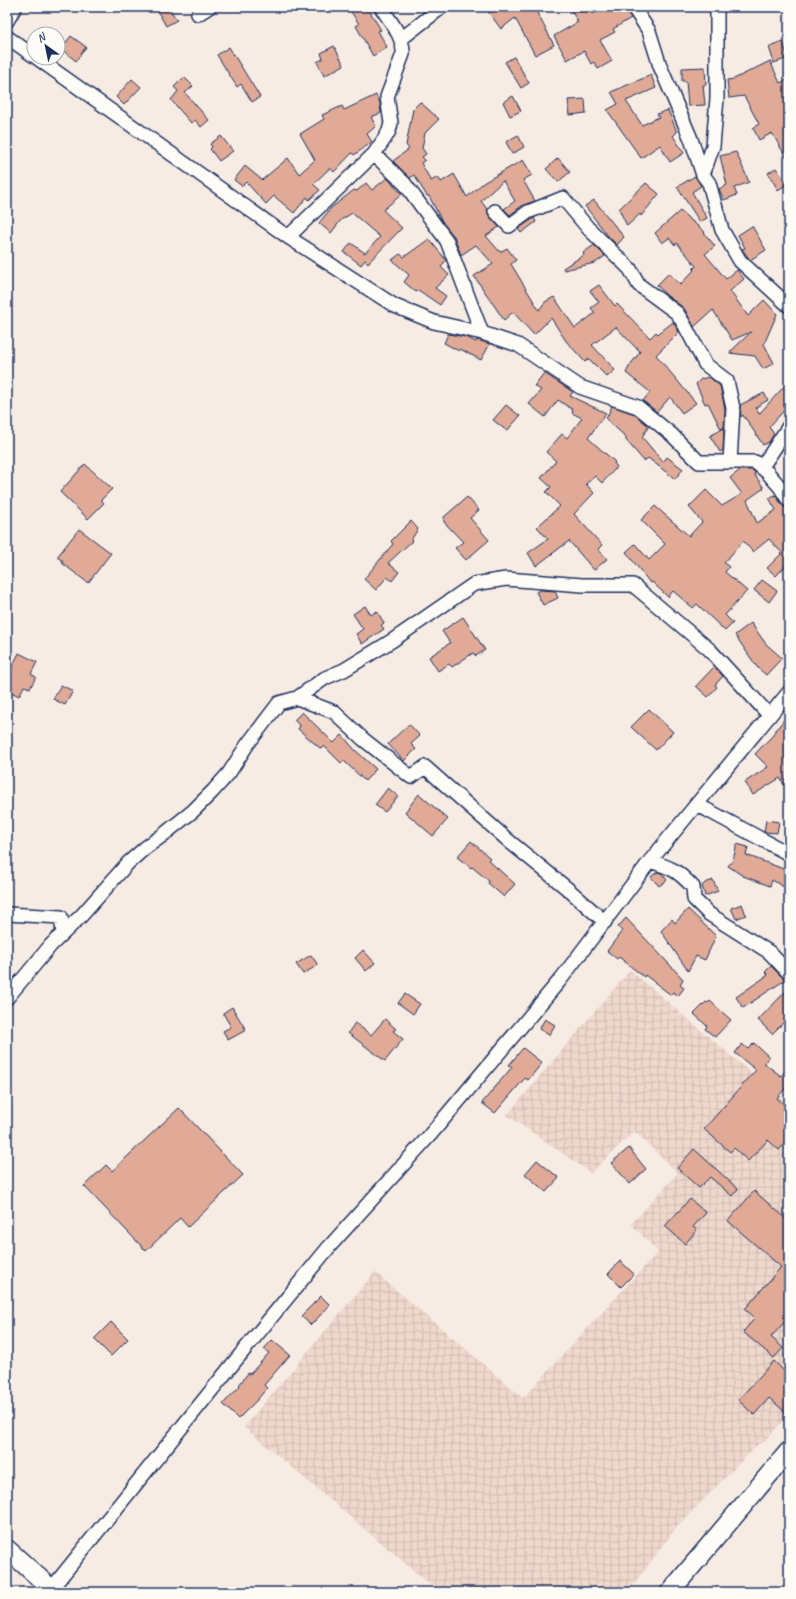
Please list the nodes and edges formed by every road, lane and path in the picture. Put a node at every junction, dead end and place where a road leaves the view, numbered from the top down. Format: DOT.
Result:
graph roads {
  1 [pos="15,7"];
  2 [pos="381,7"];
  3 [pos="442,7"];
  4 [pos="634,7"];
  5 [pos="717,7"];
  6 [pos="7,21"];
  7 [pos="7,37"];
  8 [pos="401,39"];
  9 [pos="26,50"];
  10 [pos="48,66"];
  11 [pos="374,154"];
  12 [pos="703,175"];
  13 [pos="495,211"];
  14 [pos="288,237"];
  15 [pos="789,306"];
  16 [pos="482,333"];
  17 [pos="789,426"];
  18 [pos="730,462"];
  19 [pos="762,467"];
  20 [pos="789,501"];
  21 [pos="789,692"];
  22 [pos="297,698"];
  23 [pos="769,715"];
  24 [pos="696,804"];
  25 [pos="789,854"];
  26 [pos="650,861"];
  27 [pos="7,914"];
  28 [pos="605,922"];
  29 [pos="63,933"];
  30 [pos="789,973"];
  31 [pos="7,998"];
  32 [pos="789,1451"];
  33 [pos="7,1550"];
  34 [pos="54,1590"];
  35 [pos="670,1592"];
  1 -- 6 [label="street"];
  2 -- 8 [label="street"];
  3 -- 8 [label="street"];
  4 -- 12 [label="street"];
  5 -- 12 [label="street"];
  7 -- 9 [label="street"];
  8 -- 11 [label="street"];
  10 -- 14 [label="street"];
  11 -- 14 [label="street"];
  11 -- 16 [label="street"];
  12 -- 15 [label="street"];
  13 -- 18 [label="street"];
  14 -- 16 [label="street"];
  16 -- 18 [label="street"];
  17 -- 19 [label="street"];
  18 -- 19 [label="street"];
  19 -- 20 [label="street"];
  21 -- 23 [label="street"];
  22 -- 23 [label="street"];
  22 -- 28 [label="street"];
  22 -- 29 [label="street"];
  23 -- 24 [label="street"];
  24 -- 25 [label="street"];
  24 -- 26 [label="street"];
  26 -- 28 [label="street"];
  26 -- 30 [label="street"];
  27 -- 29 [label="street"];
  28 -- 34 [label="street"];
  29 -- 31 [label="street"];
  32 -- 35 [label="main road"];
  33 -- 34 [label="main road"];
}
